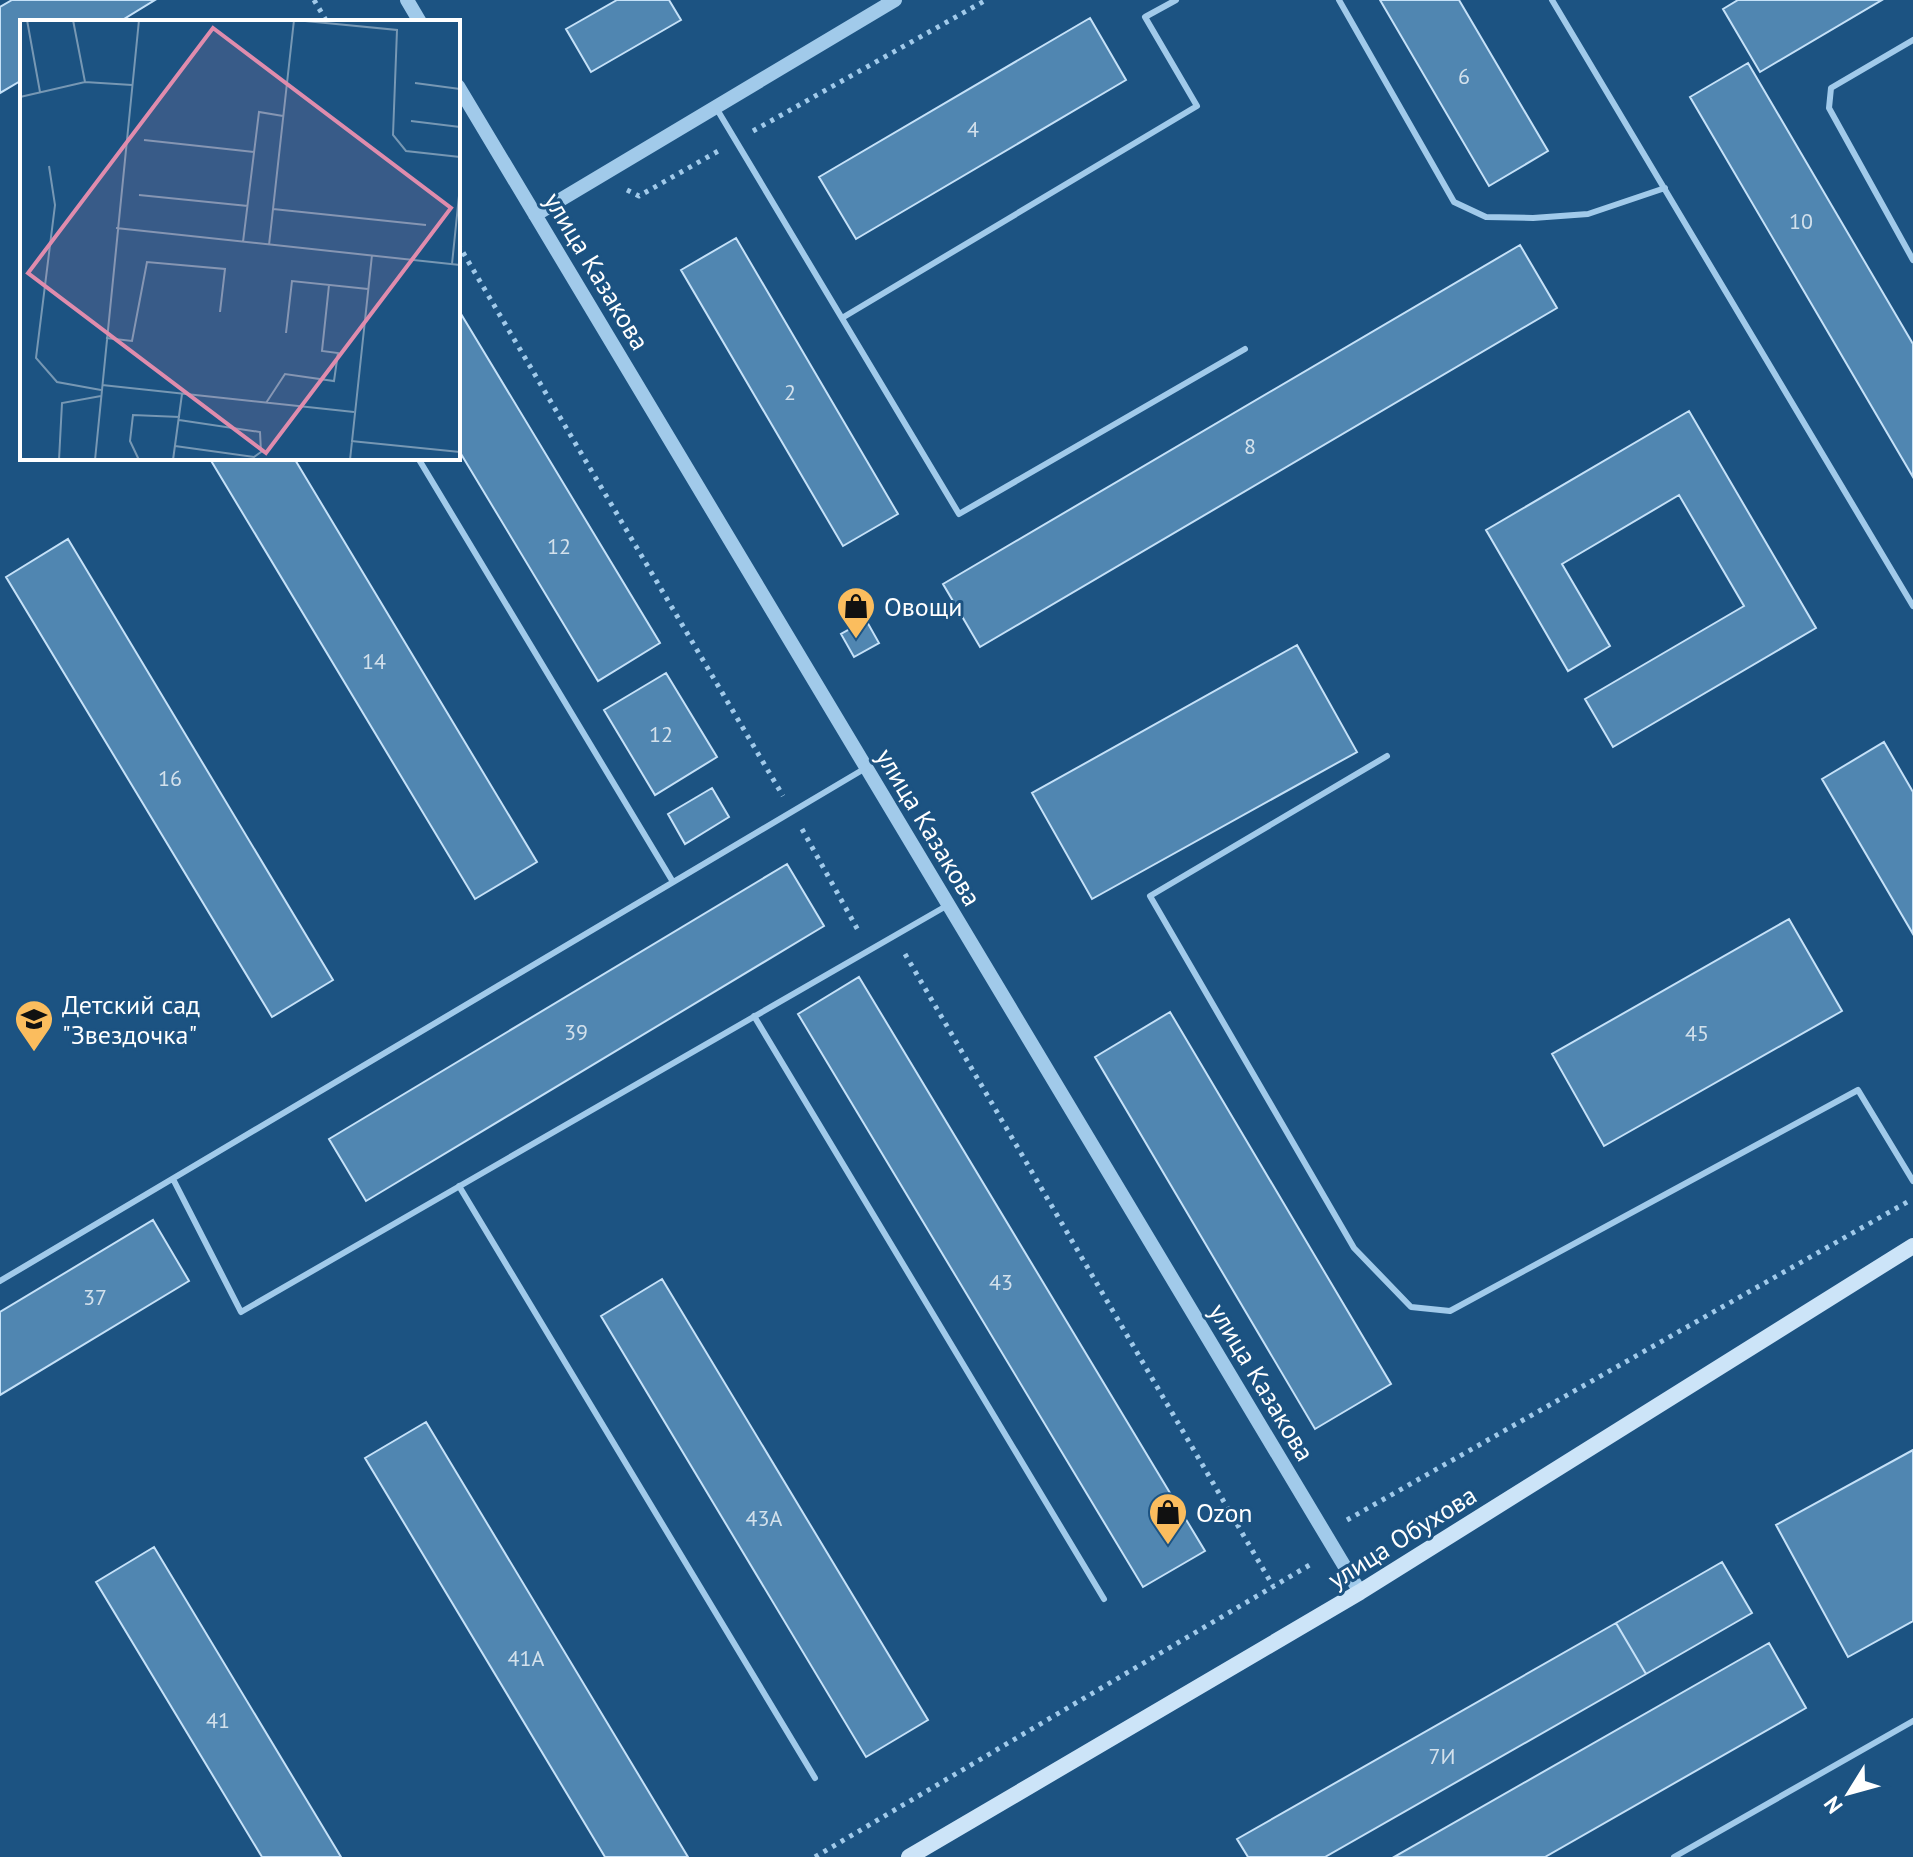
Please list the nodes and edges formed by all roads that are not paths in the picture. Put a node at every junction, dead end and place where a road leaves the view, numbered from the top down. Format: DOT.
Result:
graph roads {
  1 [pos="407,0"];
  2 [pos="895,0"];
  3 [pos="1176,0"];
  4 [pos="1339,0"];
  5 [pos="1552,0"];
  6 [pos="419,20"];
  7 [pos="1913,40"];
  8 [pos="460,89"];
  9 [pos="715,106"];
  10 [pos="1665,188"];
  11 [pos="535,215"];
  12 [pos="1913,260"];
  13 [pos="842,318"];
  14 [pos="1245,349"];
  15 [pos="419,460"];
  16 [pos="1913,606"];
  17 [pos="1387,756"];
  18 [pos="867,768"];
  19 [pos="673,882"];
  20 [pos="948,905"];
  21 [pos="754,1016"];
  22 [pos="173,1179"];
  23 [pos="1913,1181"];
  24 [pos="459,1186"];
  25 [pos="1913,1246"];
  26 [pos="0,1281"];
  27 [pos="1360,1592"];
  28 [pos="1104,1599"];
  29 [pos="1913,1721"];
  30 [pos="815,1778"];
  31 [pos="909,1857"];
  32 [pos="1674,1857"];
  1 -- 6 [label="street"];
  2 -- 9 [label="street"];
  3 -- 13 [label="lane"];
  4 -- 10 [label="lane"];
  5 -- 10 [label="lane"];
  7 -- 12 [label="lane"];
  8 -- 11 [label="street, улица Казакова"];
  9 -- 11 [label="street"];
  9 -- 13 [label="lane"];
  10 -- 16 [label="lane"];
  11 -- 18 [label="street, улица Казакова"];
  13 -- 14 [label="lane"];
  15 -- 19 [label="lane"];
  17 -- 23 [label="lane"];
  18 -- 19 [label="lane"];
  18 -- 20 [label="street, улица Казакова"];
  19 -- 22 [label="lane"];
  20 -- 21 [label="lane"];
  20 -- 27 [label="street, улица Казакова"];
  21 -- 24 [label="lane"];
  21 -- 28 [label="lane"];
  22 -- 24 [label="lane"];
  22 -- 26 [label="lane"];
  24 -- 30 [label="lane"];
  25 -- 27 [label="main road, улица Обухова"];
  27 -- 31 [label="main road, улица Обухова"];
  29 -- 32 [label="lane"];
}
